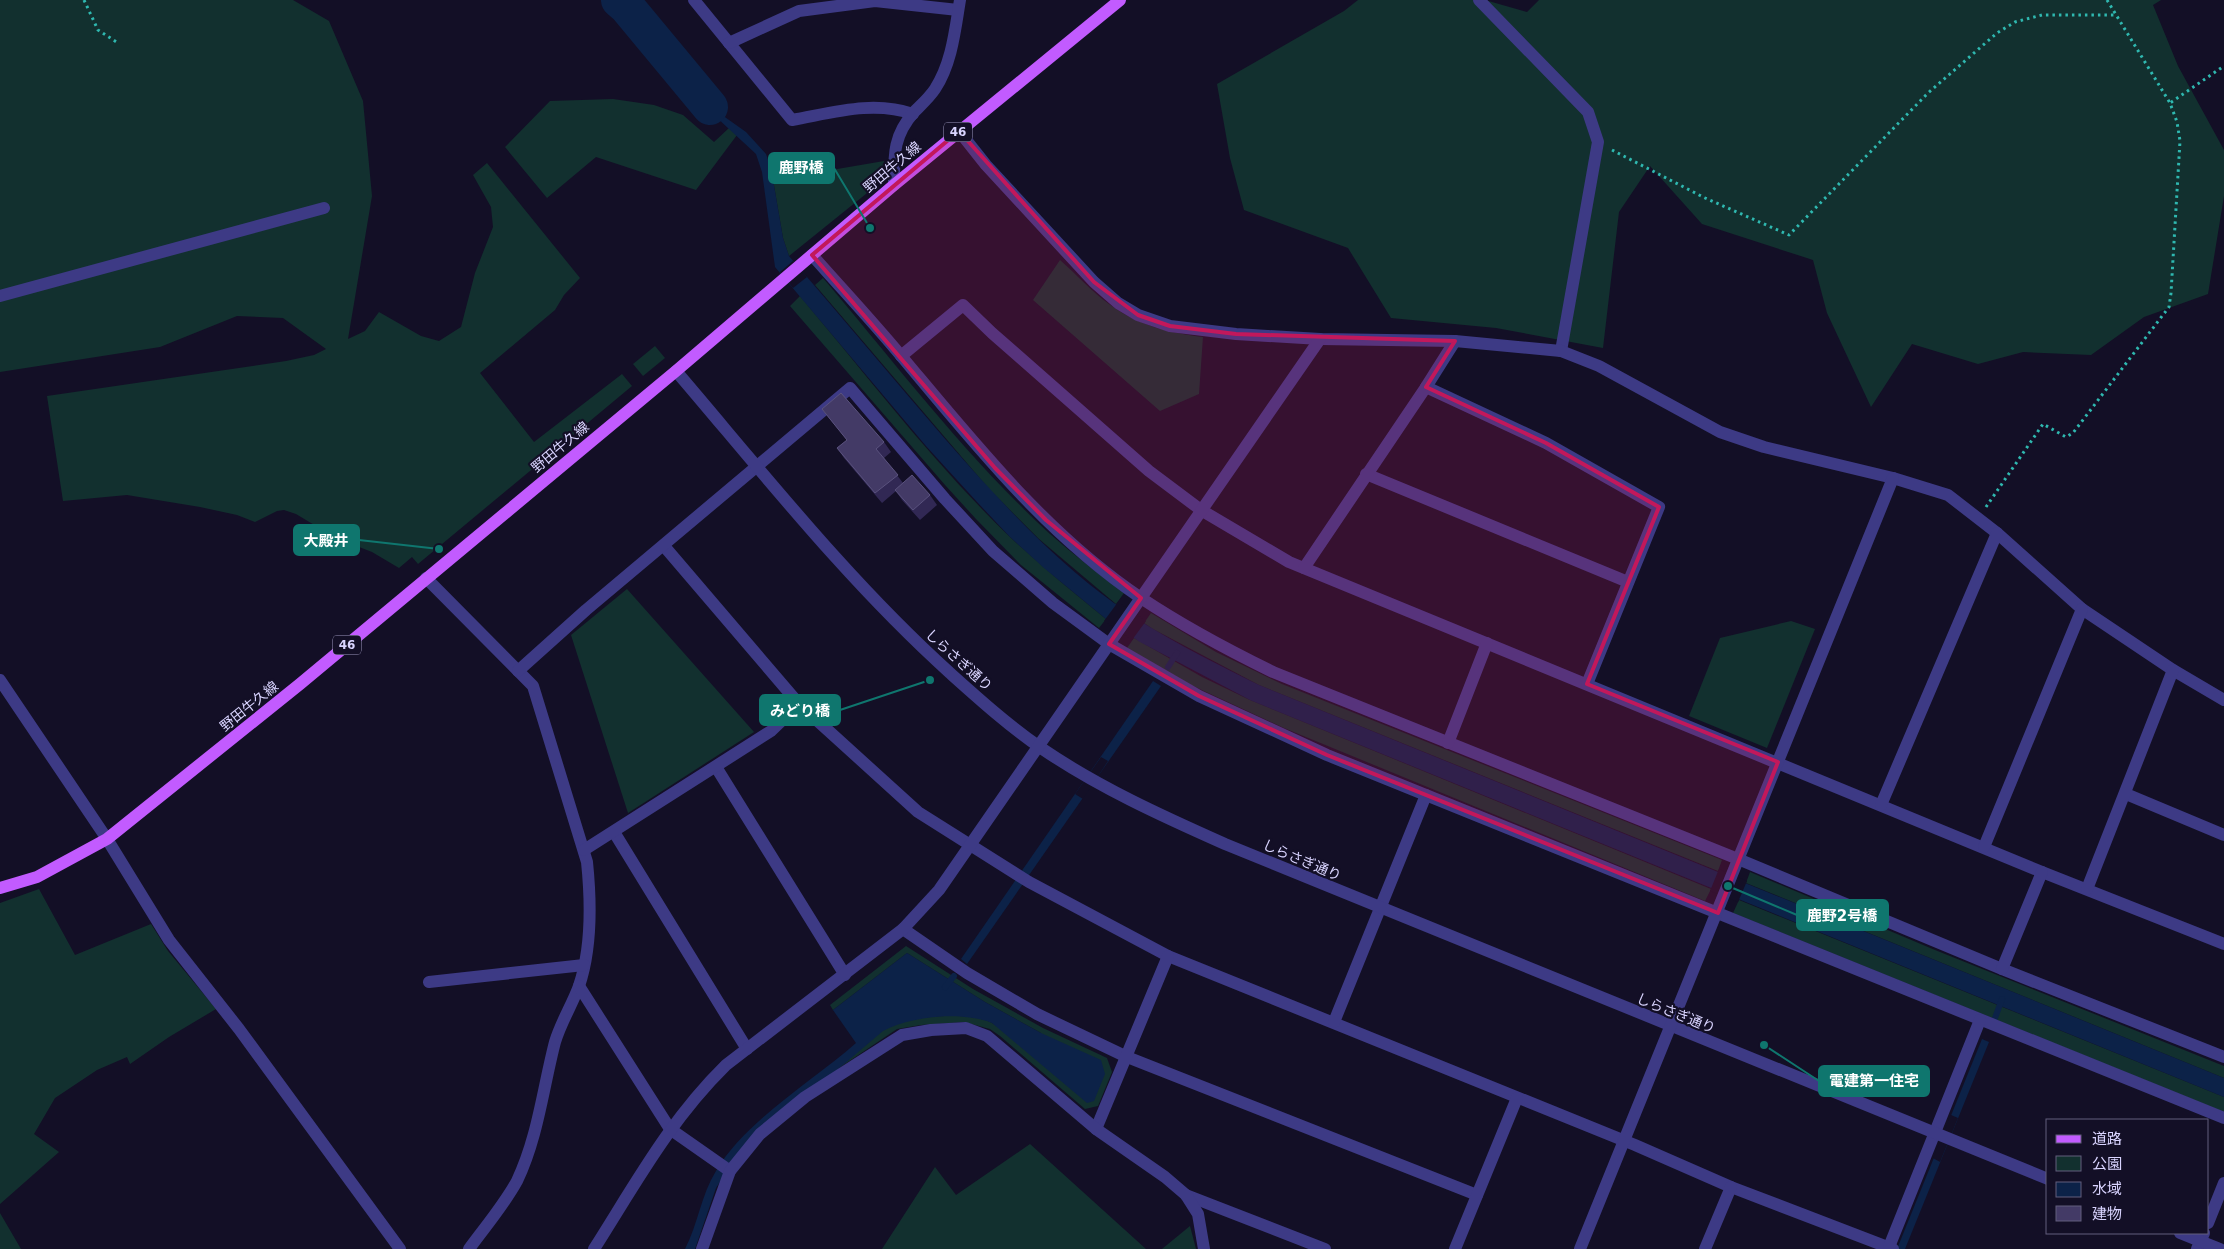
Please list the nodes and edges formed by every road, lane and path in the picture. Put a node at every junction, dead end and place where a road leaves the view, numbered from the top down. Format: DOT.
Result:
graph roads {
  1 [pos="84,0"];
  2 [pos="694,0"];
  3 [pos="1120,0"];
  4 [pos="1480,0"];
  5 [pos="2106,0"];
  6 [pos="959,5"];
  7 [pos="2117,15"];
  8 [pos="118,43"];
  9 [pos="729,43"];
  10 [pos="2224,66"];
  11 [pos="2170,103"];
  12 [pos="913,114"];
  13 [pos="959,131"];
  14 [pos="1598,142"];
  15 [pos="894,185"];
  16 [pos="324,208"];
  17 [pos="812,255"];
  18 [pos="0,296"];
  19 [pos="1320,339"];
  20 [pos="1455,341"];
  21 [pos="1561,351"];
  22 [pos="901,356"];
  23 [pos="676,371"];
  24 [pos="1426,387"];
  25 [pos="758,467"];
  26 [pos="1366,474"];
  27 [pos="1893,478"];
  28 [pos="1201,510"];
  29 [pos="1978,518"];
  30 [pos="1997,533"];
  31 [pos="664,546"];
  32 [pos="1304,568"];
  33 [pos="426,578"];
  34 [pos="1628,582"];
  35 [pos="1139,600"];
  36 [pos="2082,609"];
  37 [pos="1111,641"];
  38 [pos="1487,643"];
  39 [pos="2173,670"];
  40 [pos="518,671"];
  41 [pos="0,680"];
  42 [pos="1588,684"];
  43 [pos="2224,700"];
  44 [pos="799,704"];
  45 [pos="1448,743"];
  46 [pos="1039,747"];
  47 [pos="1778,762"];
  48 [pos="716,767"];
  49 [pos="2126,794"];
  50 [pos="1426,795"];
  51 [pos="1881,805"];
  52 [pos="614,832"];
  53 [pos="2224,834"];
  54 [pos="107,839"];
  55 [pos="971,845"];
  56 [pos="1984,847"];
  57 [pos="584,850"];
  58 [pos="1738,859"];
  59 [pos="2042,872"];
  60 [pos="0,888"];
  61 [pos="2087,889"];
  62 [pos="1380,909"];
  63 [pos="1718,913"];
  64 [pos="903,929"];
  65 [pos="2224,944"];
  66 [pos="1168,956"];
  67 [pos="584,965"];
  68 [pos="2002,969"];
  69 [pos="845,975"];
  70 [pos="429,982"];
  71 [pos="579,986"];
  72 [pos="1980,1020"];
  73 [pos="1334,1022"];
  74 [pos="1670,1027"];
  75 [pos="747,1049"];
  76 [pos="1127,1057"];
  77 [pos="2224,1057"];
  78 [pos="1517,1098"];
  79 [pos="2224,1118"];
  80 [pos="670,1129"];
  81 [pos="1096,1129"];
  82 [pos="1934,1133"];
  83 [pos="1624,1141"];
  84 [pos="730,1170"];
  85 [pos="2046,1178"];
  86 [pos="2224,1183"];
  87 [pos="1731,1187"];
  88 [pos="1186,1195"];
  89 [pos="1477,1195"];
  90 [pos="2209,1220"];
  91 [pos="2182,1234"];
  92 [pos="2200,1241"];
  93 [pos="1891,1248"];
  94 [pos="400,1249"];
  95 [pos="469,1249"];
  96 [pos="594,1249"];
  97 [pos="702,1249"];
  98 [pos="1204,1249"];
  99 [pos="1325,1249"];
  100 [pos="1455,1249"];
  101 [pos="1580,1249"];
  102 [pos="1705,1249"];
  103 [pos="2220,1249"];
  1 -- 8 [label="path"];
  2 -- 9 [label="street"];
  3 -- 13 [label="main road, 野田牛久線 / 46"];
  4 -- 14 [label="street"];
  5 -- 7 [label="path"];
  6 -- 9 [label="street"];
  6 -- 12 [label="street"];
  7 -- 11 [label="path"];
  7 -- 14 [label="path"];
  9 -- 12 [label="street"];
  10 -- 11 [label="path"];
  11 -- 29 [label="path"];
  12 -- 15 [label="street"];
  13 -- 15 [label="main road, 野田牛久線 / 46"];
  13 -- 19 [label="street"];
  14 -- 21 [label="street"];
  15 -- 17 [label="main road, 野田牛久線 / 46"];
  16 -- 18 [label="street"];
  17 -- 22 [label="street"];
  17 -- 23 [label="main road, 野田牛久線 / 46"];
  19 -- 20 [label="street"];
  19 -- 28 [label="street"];
  20 -- 21 [label="street"];
  20 -- 24 [label="street"];
  21 -- 27 [label="street"];
  22 -- 28 [label="street"];
  22 -- 35 [label="street"];
  23 -- 25 [label="street, しらさぎ通り"];
  23 -- 33 [label="main road, 野田牛久線 / 46"];
  24 -- 26 [label="street"];
  24 -- 34 [label="street"];
  25 -- 31 [label="street"];
  25 -- 37 [label="street"];
  25 -- 46 [label="street, しらさぎ通り"];
  26 -- 32 [label="street"];
  26 -- 34 [label="street"];
  27 -- 29 [label="street"];
  27 -- 47 [label="street"];
  28 -- 32 [label="street"];
  28 -- 35 [label="street"];
  29 -- 30 [label="street"];
  30 -- 36 [label="street"];
  30 -- 51 [label="street"];
  31 -- 40 [label="street"];
  31 -- 44 [label="street"];
  32 -- 38 [label="street"];
  33 -- 40 [label="street"];
  33 -- 54 [label="main road, 野田牛久線 / 46"];
  34 -- 42 [label="street"];
  35 -- 37 [label="street"];
  35 -- 45 [label="street"];
  36 -- 39 [label="street"];
  36 -- 56 [label="street"];
  37 -- 46 [label="street"];
  37 -- 50 [label="street"];
  38 -- 42 [label="street"];
  38 -- 45 [label="street"];
  39 -- 43 [label="street"];
  39 -- 49 [label="street"];
  40 -- 57 [label="street"];
  41 -- 54 [label="street"];
  42 -- 47 [label="street"];
  44 -- 48 [label="street"];
  44 -- 55 [label="street"];
  45 -- 58 [label="street"];
  46 -- 55 [label="street"];
  46 -- 62 [label="street, しらさぎ通り"];
  47 -- 51 [label="street"];
  47 -- 58 [label="street"];
  48 -- 52 [label="street"];
  48 -- 69 [label="street"];
  49 -- 53 [label="street"];
  49 -- 61 [label="street"];
  50 -- 62 [label="street"];
  50 -- 63 [label="street"];
  51 -- 56 [label="street"];
  52 -- 57 [label="street"];
  52 -- 75 [label="street"];
  54 -- 60 [label="main road, 野田牛久線 / 46"];
  54 -- 94 [label="street"];
  55 -- 64 [label="street"];
  55 -- 66 [label="street"];
  56 -- 59 [label="street"];
  57 -- 67 [label="street"];
  58 -- 63 [label="street"];
  58 -- 68 [label="street"];
  59 -- 61 [label="street"];
  59 -- 68 [label="street"];
  61 -- 65 [label="street"];
  62 -- 73 [label="street"];
  62 -- 74 [label="street, しらさぎ通り"];
  63 -- 72 [label="street"];
  63 -- 74 [label="street"];
  64 -- 69 [label="street"];
  64 -- 76 [label="street"];
  66 -- 73 [label="street"];
  66 -- 76 [label="street"];
  67 -- 70 [label="street"];
  67 -- 71 [label="street"];
  68 -- 77 [label="street"];
  69 -- 75 [label="street"];
  71 -- 80 [label="street"];
  71 -- 95 [label="street"];
  72 -- 79 [label="street"];
  72 -- 82 [label="street"];
  73 -- 78 [label="street"];
  74 -- 82 [label="street, しらさぎ通り"];
  74 -- 83 [label="street"];
  75 -- 80 [label="street"];
  76 -- 81 [label="street"];
  76 -- 89 [label="street"];
  78 -- 83 [label="street"];
  78 -- 89 [label="street"];
  80 -- 84 [label="street"];
  80 -- 96 [label="street"];
  81 -- 84 [label="street"];
  81 -- 88 [label="street"];
  82 -- 85 [label="street, しらさぎ通り"];
  82 -- 93 [label="street"];
  83 -- 87 [label="street"];
  83 -- 101 [label="street"];
  84 -- 97 [label="street"];
  86 -- 90 [label="street"];
  87 -- 93 [label="street"];
  87 -- 102 [label="street"];
  88 -- 98 [label="street"];
  88 -- 99 [label="street"];
  89 -- 100 [label="street"];
  91 -- 92 [label="street"];
  92 -- 103 [label="street"];
}
